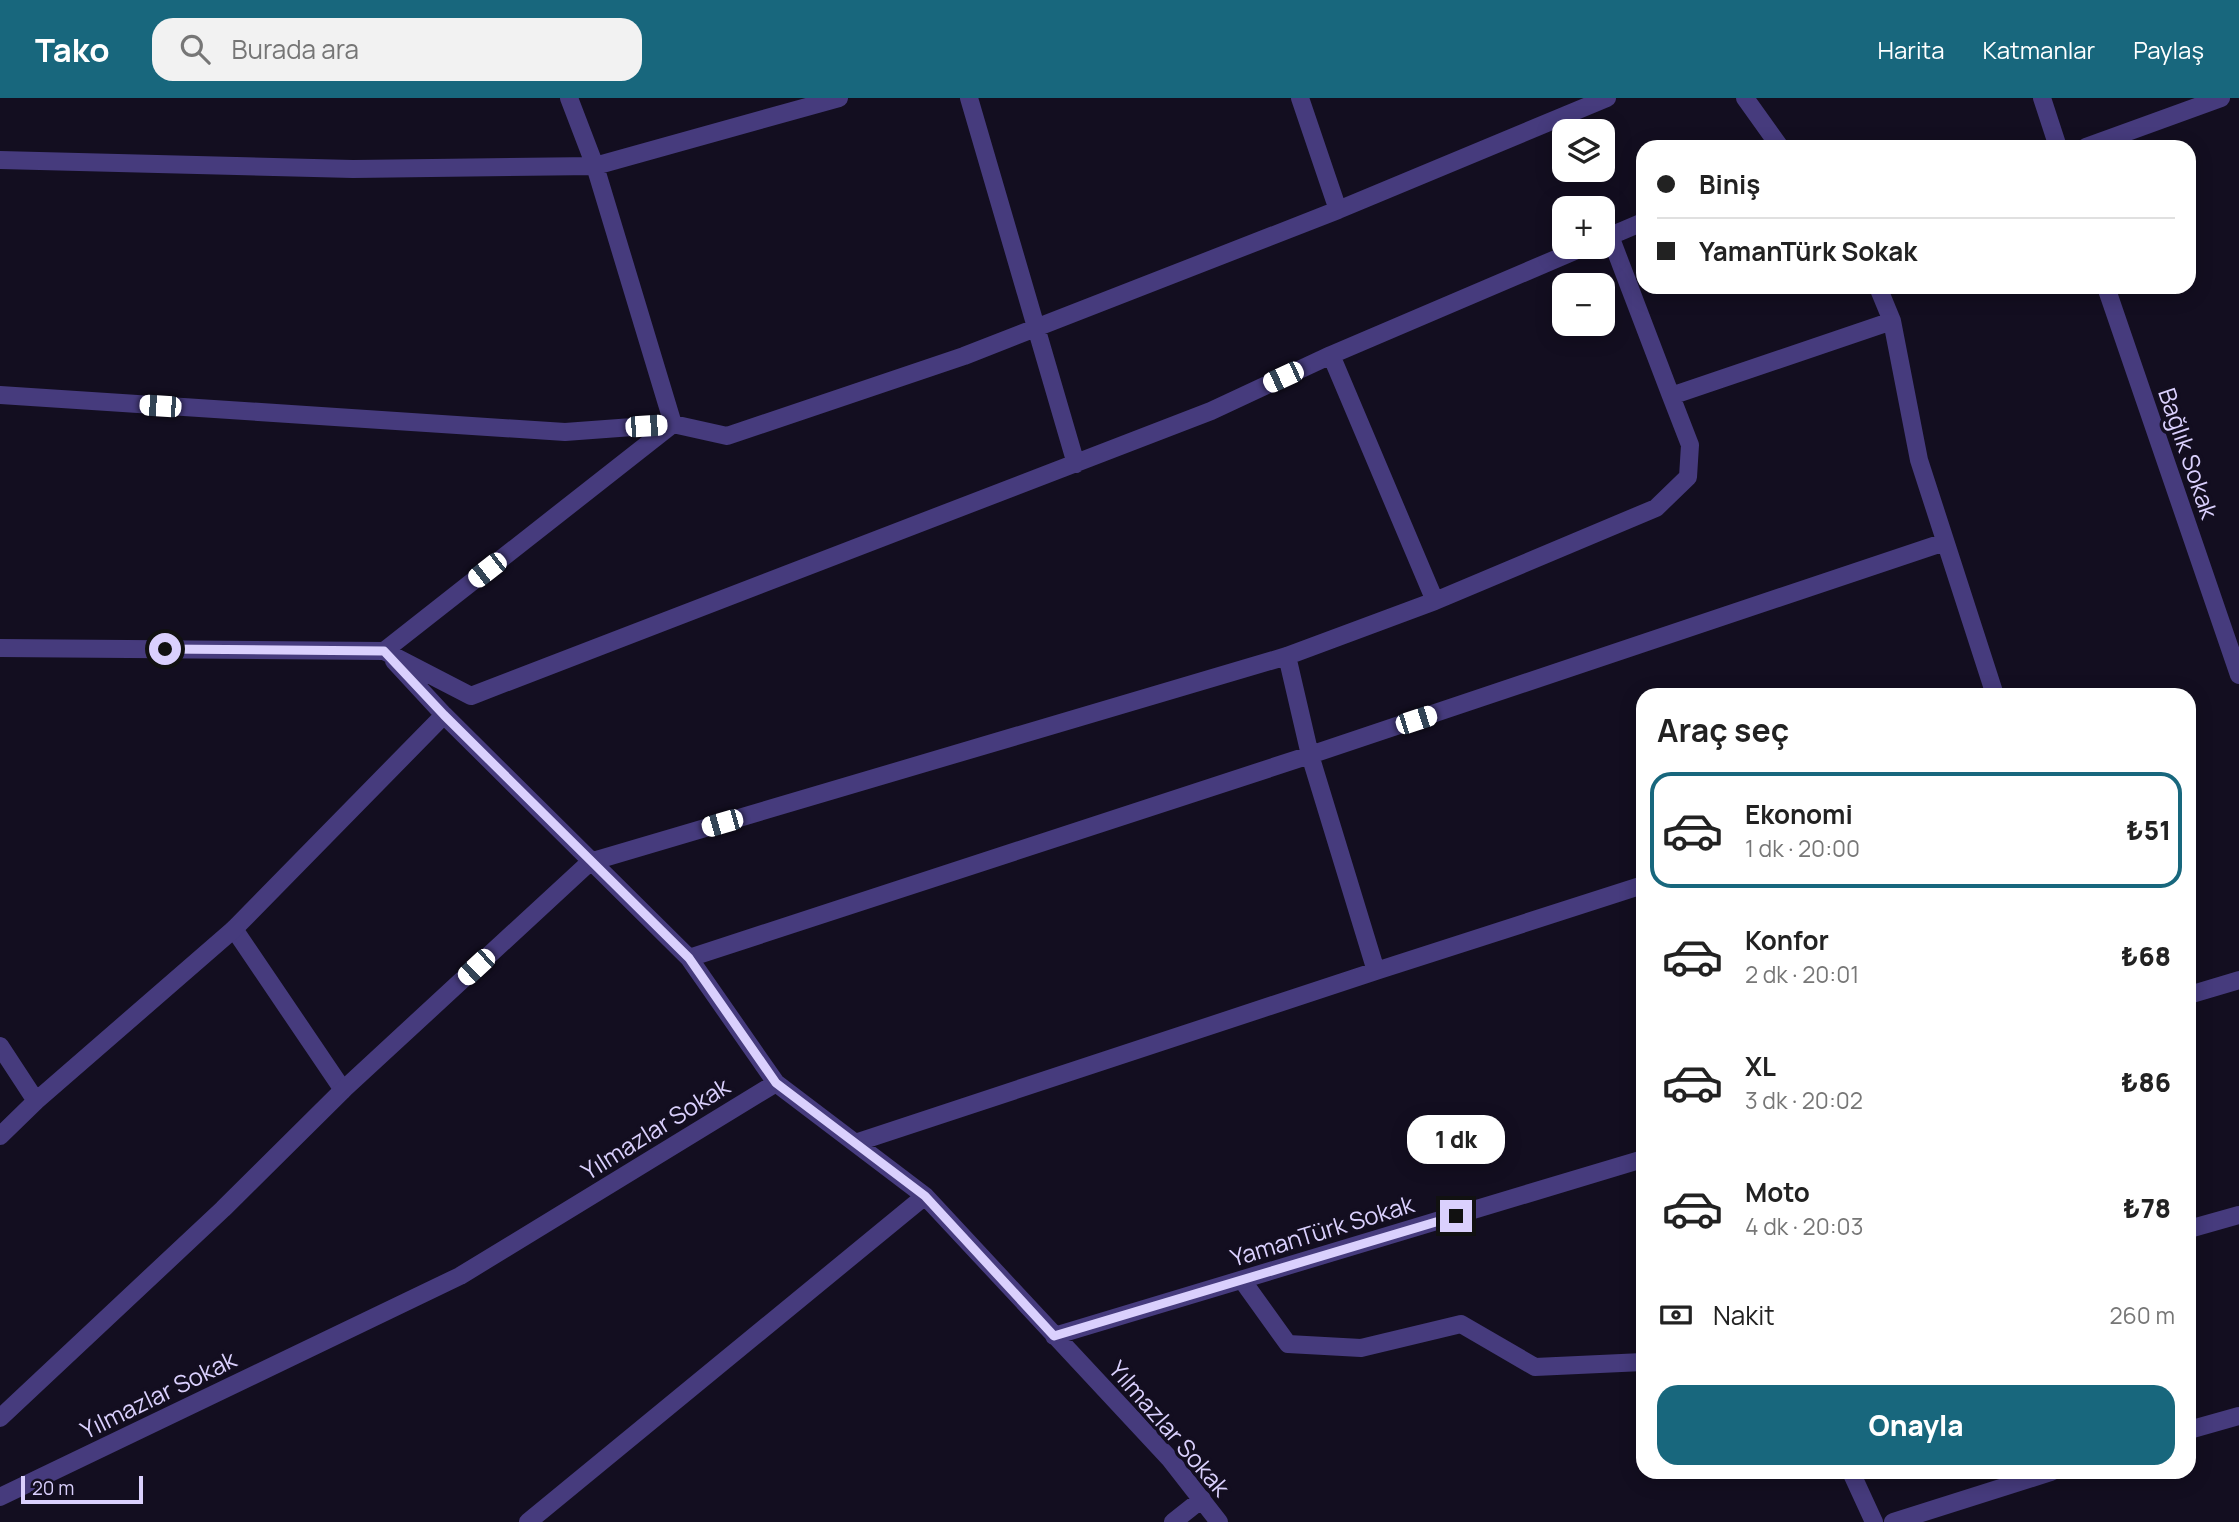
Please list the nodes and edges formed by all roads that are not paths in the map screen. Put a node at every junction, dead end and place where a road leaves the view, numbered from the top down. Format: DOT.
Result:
graph roads {
  1 [pos="569,98"];
  2 [pos="839,98"];
  3 [pos="969,98"];
  4 [pos="1300,98"];
  5 [pos="1607,98"];
  6 [pos="1745,98"];
  7 [pos="2042,98"];
  8 [pos="2221,98"];
  9 [pos="1775,140"];
  10 [pos="2056,140"];
  11 [pos="2105,140"];
  12 [pos="0,160"];
  13 [pos="595,166"];
  14 [pos="1338,209"];
  15 [pos="1636,225"];
  16 [pos="1615,233"];
  17 [pos="1556,259"];
  18 [pos="1615,259"];
  19 [pos="1881,294"];
  20 [pos="2108,294"];
  21 [pos="1892,321"];
  22 [pos="1036,329"];
  23 [pos="1331,355"];
  24 [pos="0,395"];
  25 [pos="1671,396"];
  26 [pos="673,424"];
  27 [pos="1076,464"];
  28 [pos="1945,542"];
  29 [pos="1435,601"];
  30 [pos="0,648"];
  31 [pos="384,651"];
  32 [pos="1287,656"];
  33 [pos="2238,666"];
  34 [pos="1993,688"];
  35 [pos="444,715"];
  36 [pos="1310,755"];
  37 [pos="590,862"];
  38 [pos="1636,887"];
  39 [pos="234,929"];
  40 [pos="689,958"];
  41 [pos="1376,971"];
  42 [pos="2239,980"];
  43 [pos="2196,993"];
  44 [pos="0,1046"];
  45 [pos="776,1083"];
  46 [pos="343,1090"];
  47 [pos="36,1101"];
  48 [pos="0,1136"];
  49 [pos="855,1143"];
  50 [pos="1636,1161"];
  51 [pos="925,1196"];
  52 [pos="2239,1215"];
  53 [pos="2196,1227"];
  54 [pos="1242,1280"];
  55 [pos="1054,1336"];
  56 [pos="1636,1362"];
  57 [pos="2239,1416"];
  58 [pos="0,1418"];
  59 [pos="2196,1428"];
  60 [pos="1854,1479"];
  61 [pos="2029,1479"];
  62 [pos="0,1497"];
  63 [pos="1202,1499"];
  64 [pos="528,1522"];
  65 [pos="1173,1522"];
  66 [pos="1219,1522"];
  67 [pos="1874,1522"];
  68 [pos="1893,1522"];
  1 -- 13 [label="street"];
  2 -- 13 [label="street"];
  3 -- 22 [label="street"];
  4 -- 14 [label="street"];
  5 -- 14 [label="street"];
  6 -- 9 [label="street"];
  7 -- 10 [label="street"];
  8 -- 11 [label="street"];
  12 -- 13 [label="street"];
  13 -- 26 [label="street"];
  14 -- 22 [label="street"];
  15 -- 16 [label="street"];
  17 -- 23 [label="street"];
  18 -- 25 [label="street"];
  19 -- 21 [label="street"];
  20 -- 33 [label="street, Bağlık Sokak"];
  21 -- 25 [label="street"];
  21 -- 28 [label="street"];
  22 -- 26 [label="street"];
  22 -- 27 [label="street"];
  23 -- 27 [label="street"];
  23 -- 29 [label="street"];
  24 -- 26 [label="street"];
  25 -- 29 [label="street"];
  26 -- 31 [label="street"];
  27 -- 31 [label="street"];
  28 -- 34 [label="street"];
  28 -- 36 [label="street"];
  29 -- 32 [label="street"];
  30 -- 31 [label="street"];
  31 -- 35 [label="street"];
  32 -- 36 [label="street"];
  32 -- 37 [label="street"];
  35 -- 37 [label="street"];
  35 -- 39 [label="street"];
  36 -- 40 [label="street"];
  36 -- 41 [label="street"];
  37 -- 40 [label="street"];
  37 -- 46 [label="street"];
  38 -- 41 [label="street"];
  39 -- 46 [label="street"];
  39 -- 47 [label="street"];
  40 -- 45 [label="street"];
  41 -- 49 [label="street"];
  42 -- 43 [label="street"];
  44 -- 47 [label="street"];
  45 -- 49 [label="street, Yılmazlar Sokak"];
  45 -- 62 [label="street, Yılmazlar Sokak"];
  46 -- 58 [label="street"];
  47 -- 48 [label="street"];
  49 -- 51 [label="street, Yılmazlar Sokak"];
  50 -- 54 [label="street, YamanTürk Sokak"];
  51 -- 55 [label="street, Yılmazlar Sokak"];
  51 -- 64 [label="street"];
  52 -- 53 [label="street"];
  54 -- 55 [label="street, YamanTürk Sokak"];
  54 -- 56 [label="street"];
  55 -- 63 [label="street, Yılmazlar Sokak"];
  57 -- 59 [label="street"];
  60 -- 67 [label="street"];
  61 -- 68 [label="street"];
  63 -- 65 [label="street"];
  63 -- 66 [label="street, Yılmazlar Sokak"];
}
